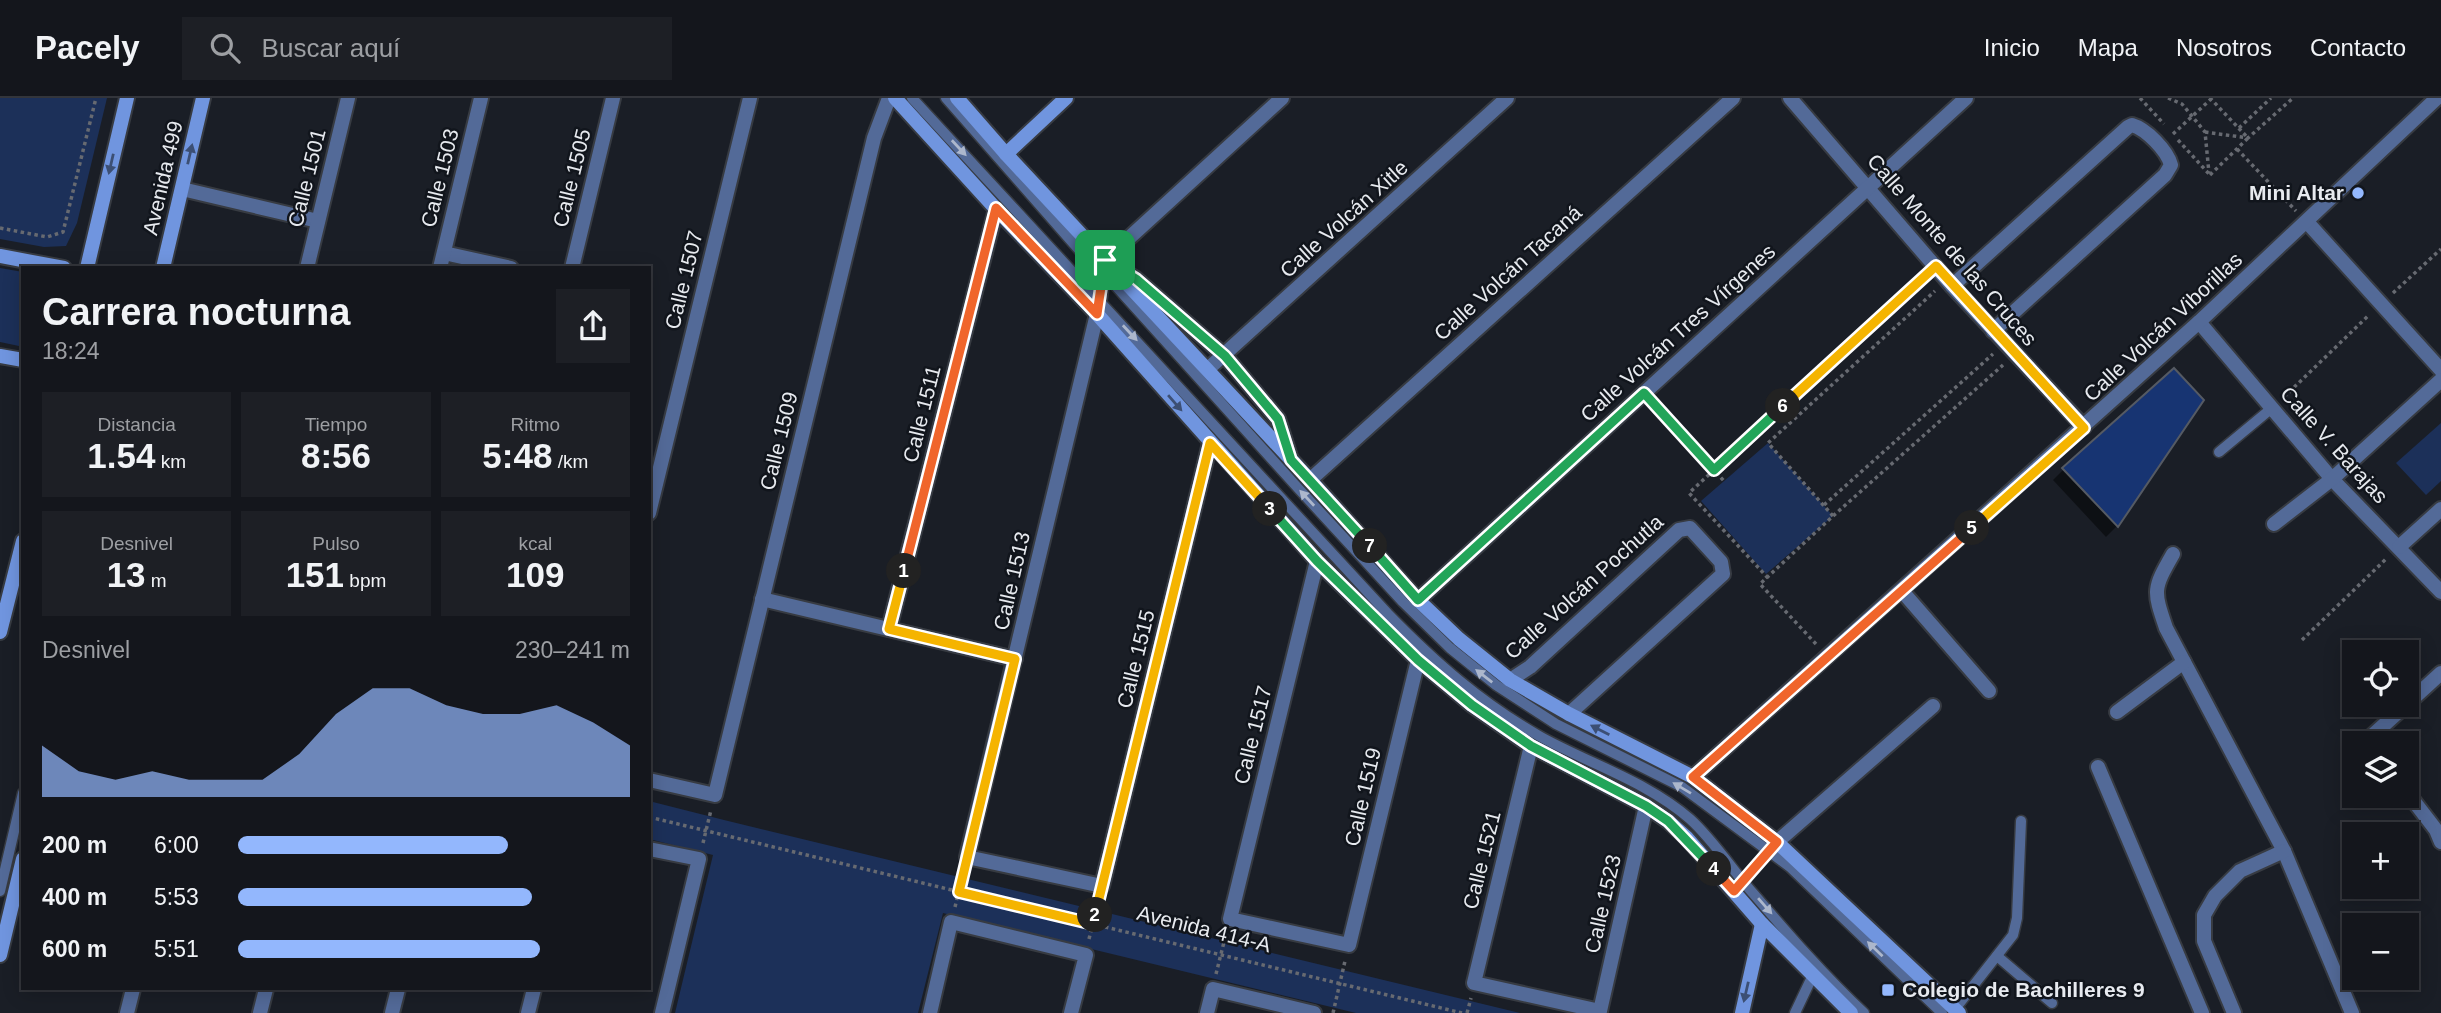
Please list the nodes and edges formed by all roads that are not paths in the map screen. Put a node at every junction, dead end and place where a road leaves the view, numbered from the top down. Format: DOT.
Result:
graph roads {
  1 [pos="127,98"];
  2 [pos="203,98"];
  3 [pos="348,98"];
  4 [pos="481,98"];
  5 [pos="613,98"];
  6 [pos="750,98"];
  7 [pos="889,98"];
  8 [pos="895,98"];
  9 [pos="912,98"];
  10 [pos="946,98"];
  11 [pos="957,98"];
  12 [pos="1066,98"];
  13 [pos="1282,98"];
  14 [pos="1507,98"];
  15 [pos="1733,98"];
  16 [pos="1790,98"];
  17 [pos="1966,98"];
  18 [pos="2437,98"];
  19 [pos="1006,154"];
  20 [pos="1869,187"];
  21 [pos="182,189"];
  22 [pos="996,208"];
  23 [pos="318,221"];
  24 [pos="2307,222"];
  25 [pos="0,256"];
  26 [pos="442,261"];
  27 [pos="53,266"];
  28 [pos="87,266"];
  29 [pos="163,266"];
  30 [pos="307,266"];
  31 [pos="491,266"];
  32 [pos="572,266"];
  33 [pos="1104,266"];
  34 [pos="1950,283"];
  35 [pos="1099,299"];
  36 [pos="1097,314"];
  37 [pos="2199,322"];
  38 [pos="1993,331"];
  39 [pos="0,356"];
  40 [pos="1225,356"];
  41 [pos="21,360"];
  42 [pos="1208,369"];
  43 [pos="2441,370"];
  44 [pos="2441,380"];
  45 [pos="2272,408"];
  46 [pos="2084,428"];
  47 [pos="1210,443"];
  48 [pos="2219,452"];
  49 [pos="1291,460"];
  50 [pos="1310,480"];
  51 [pos="2332,480"];
  52 [pos="651,505"];
  53 [pos="2441,509"];
  54 [pos="2274,524"];
  55 [pos="2399,547"];
  56 [pos="21,549"];
  57 [pos="2173,554"];
  58 [pos="1317,561"];
  59 [pos="1902,591"];
  60 [pos="2441,592"];
  61 [pos="762,599"];
  62 [pos="1418,600"];
  63 [pos="889,629"];
  64 [pos="0,632"];
  65 [pos="1015,659"];
  66 [pos="1418,660"];
  67 [pos="2184,662"];
  68 [pos="2441,673"];
  69 [pos="1510,680"];
  70 [pos="1989,691"];
  71 [pos="2419,693"];
  72 [pos="1933,706"];
  73 [pos="2118,712"];
  74 [pos="1569,714"];
  75 [pos="2393,717"];
  76 [pos="2377,731"];
  77 [pos="1531,746"];
  78 [pos="2098,767"];
  79 [pos="1693,777"];
  80 [pos="651,780"];
  81 [pos="21,802"];
  82 [pos="1646,806"];
  83 [pos="2419,807"];
  84 [pos="2021,821"];
  85 [pos="1777,842"];
  86 [pos="2441,842"];
  87 [pos="651,849"];
  88 [pos="2284,852"];
  89 [pos="967,857"];
  90 [pos="21,867"];
  91 [pos="0,891"];
  92 [pos="1230,919"];
  93 [pos="1762,924"];
  94 [pos="1349,945"];
  95 [pos="0,955"];
  96 [pos="1997,956"];
  97 [pos="1813,975"];
  98 [pos="133,990"];
  99 [pos="266,990"];
  100 [pos="398,990"];
  101 [pos="534,990"];
  102 [pos="2052,1003"];
  103 [pos="1845,1010"];
  104 [pos="1600,1011"];
  105 [pos="1952,1012"];
  106 [pos="127,1013"];
  107 [pos="260,1013"];
  108 [pos="392,1013"];
  109 [pos="528,1013"];
  110 [pos="662,1013"];
  111 [pos="930,1013"];
  112 [pos="1072,1013"];
  113 [pos="1207,1013"];
  114 [pos="1314,1013"];
  115 [pos="1742,1013"];
  116 [pos="1795,1013"];
  117 [pos="1864,1013"];
  118 [pos="2202,1013"];
  119 [pos="2234,1013"];
  120 [pos="2352,1013"];
  1 -- 28 [label="street, one-way"];
  21 -- 2 [label="street, Avenida 499, one-way"];
  3 -- 23 [label="street, Calle 1501"];
  4 -- 26 [label="street, Calle 1503"];
  5 -- 32 [label="street, Calle 1505"];
  6 -- 52 [label="street, Calle 1507"];
  7 -- 61 [label="street, Calle 1509"];
  8 -- 22 [label="street"];
  9 -- 35 [label="lane, one-way"];
  10 -- 33 [label="lane"];
  11 -- 19 [label="street"];
  12 -- 19 [label="street"];
  13 -- 33 [label="street"];
  14 -- 40 [label="street, Calle Volcán Xitle"];
  15 -- 50 [label="street, Calle Volcán Tacaná"];
  16 -- 20 [label="street, Calle Monte de las Cruces"];
  17 -- 20 [label="street, Calle Volcán Tres Vírgenes"];
  18 -- 24 [label="street, Calle Volcán Viborillas"];
  19 -- 33 [label="street"];
  20 -- 34 [label="street, Calle Monte de las Cruces"];
  20 -- 62 [label="street, Calle Volcán Tres Vírgenes"];
  21 -- 23 [label="street"];
  21 -- 29 [label="street, Avenida 499"];
  22 -- 36 [label="street"];
  22 -- 63 [label="street, Calle 1511"];
  23 -- 30 [label="street, Calle 1501"];
  24 -- 37 [label="street, Calle Volcán Viborillas"];
  24 -- 43 [label="street"];
  25 -- 27 [label="street"];
  26 -- 31 [label="street"];
  33 -- 35 [label="street, Calle 1513"];
  33 -- 40 [label="street"];
  33 -- 42 [label="street"];
  105 -- 33 [label="lane, one-way"];
  34 -- 38 [label="street, Calle Monte de las Cruces"];
  34 -- 38 [label="street"];
  35 -- 36 [label="street, Calle 1513"];
  35 -- 117 [label="lane, one-way"];
  36 -- 47 [label="street, one-way"];
  36 -- 65 [label="street, Calle 1513"];
  37 -- 45 [label="street, Calle V. Barajas"];
  37 -- 46 [label="street, Calle Volcán Viborillas"];
  38 -- 46 [label="street, Calle Monte de las Cruces"];
  39 -- 41 [label="street"];
  40 -- 42 [label="street, Calle Volcán Xitle"];
  40 -- 49 [label="street"];
  42 -- 49 [label="street"];
  44 -- 51 [label="street"];
  45 -- 48 [label="lane"];
  45 -- 51 [label="street, Calle V. Barajas"];
  46 -- 59 [label="street, Calle Volcán Viborillas"];
  47 -- 58 [label="street"];
  47 -- 89 [label="street, Calle 1515"];
  49 -- 50 [label="street"];
  50 -- 62 [label="street"];
  51 -- 54 [label="street"];
  51 -- 55 [label="street, Calle V. Barajas"];
  53 -- 55 [label="street"];
  55 -- 60 [label="street, Calle V. Barajas"];
  56 -- 64 [label="street"];
  57 -- 67 [label="street"];
  58 -- 66 [label="street"];
  58 -- 92 [label="street, Calle 1517"];
  59 -- 70 [label="street"];
  59 -- 79 [label="street, Calle Volcán Viborillas"];
  61 -- 63 [label="street"];
  61 -- 80 [label="street, Calle 1509"];
  62 -- 69 [label="street"];
  63 -- 65 [label="street"];
  65 -- 89 [label="street, Calle 1513"];
  66 -- 77 [label="street"];
  66 -- 94 [label="street, Calle 1519"];
  67 -- 73 [label="street"];
  67 -- 88 [label="street"];
  68 -- 71 [label="street"];
  69 -- 74 [label="street"];
  69 -- 74 [label="street, Calle Volcán Pochutla"];
  72 -- 85 [label="street"];
  79 -- 74 [label="street, one-way"];
  75 -- 76 [label="street"];
  77 -- 82 [label="street"];
  77 -- 104 [label="street, Calle 1521"];
  78 -- 118 [label="street"];
  79 -- 85 [label="street"];
  81 -- 91 [label="lane"];
  82 -- 93 [label="street"];
  82 -- 104 [label="street, Calle 1523"];
  83 -- 86 [label="street"];
  84 -- 96 [label="lane"];
  85 -- 105 [label="street"];
  87 -- 110 [label="street"];
  88 -- 119 [label="street"];
  88 -- 120 [label="street"];
  90 -- 95 [label="street"];
  92 -- 94 [label="street, Avenida 414-A"];
  93 -- 97 [label="street"];
  93 -- 115 [label="street, one-way"];
  96 -- 102 [label="lane"];
  96 -- 105 [label="lane"];
  97 -- 103 [label="street"];
  97 -- 116 [label="lane"];
  98 -- 106 [label="street"];
  99 -- 107 [label="street"];
  100 -- 108 [label="street"];
  101 -- 109 [label="street"];
  111 -- 112 [label="street"];
  113 -- 114 [label="street"];
}
